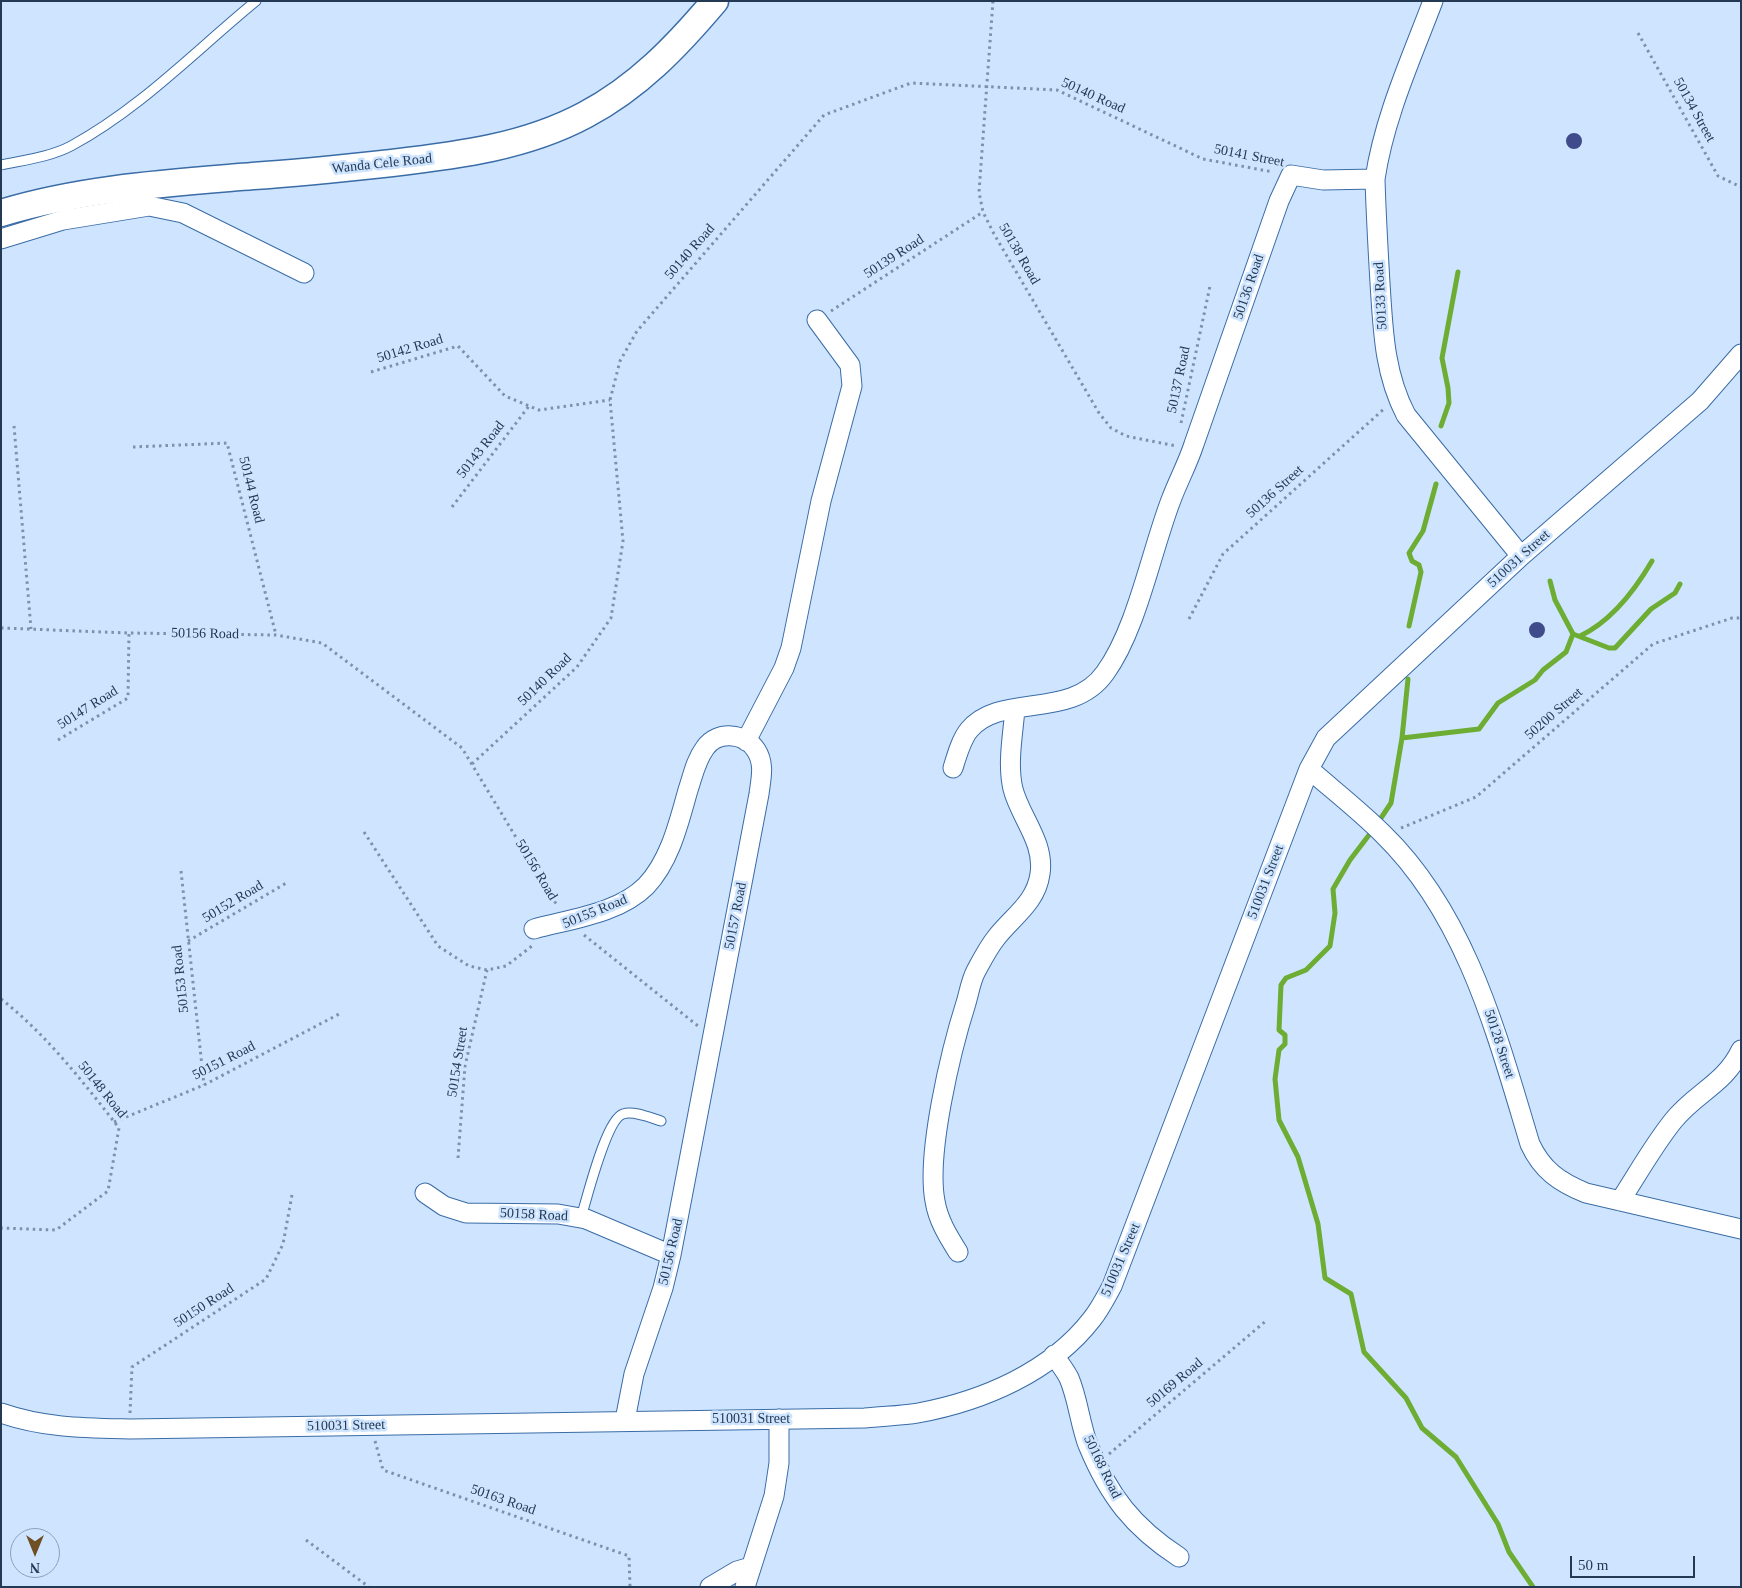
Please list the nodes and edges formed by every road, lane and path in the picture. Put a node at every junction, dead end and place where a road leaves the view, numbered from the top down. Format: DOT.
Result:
graph roads {
  1 [pos="256,1"];
  2 [pos="716,1"];
  3 [pos="994,1"];
  4 [pos="1434,1"];
  5 [pos="1638,33"];
  6 [pos="986,86"];
  7 [pos="1203,159"];
  8 [pos="1,165"];
  9 [pos="1291,176"];
  10 [pos="1374,179"];
  11 [pos="1741,187"];
  12 [pos="983,212"];
  13 [pos="1,213"];
  14 [pos="1,239"];
  15 [pos="304,273"];
  16 [pos="1210,286"];
  17 [pos="817,320"];
  18 [pos="1741,354"];
  19 [pos="371,372"];
  20 [pos="1397,398"];
  21 [pos="610,400"];
  22 [pos="529,406"];
  23 [pos="14,426"];
  24 [pos="1180,428"];
  25 [pos="1178,437"];
  26 [pos="1176,446"];
  27 [pos="133,447"];
  28 [pos="1179,478"];
  29 [pos="452,507"];
  30 [pos="1521,556"];
  31 [pos="1741,618"];
  32 [pos="1189,619"];
  33 [pos="1,628"];
  34 [pos="31,629"];
  35 [pos="130,633"];
  36 [pos="276,635"];
  37 [pos="1015,709"];
  38 [pos="58,740"];
  39 [pos="746,741"];
  40 [pos="472,764"];
  41 [pos="952,768"];
  42 [pos="1309,769"];
  43 [pos="364,832"];
  44 [pos="1384,835"];
  45 [pos="181,871"];
  46 [pos="288,882"];
  47 [pos="566,920"];
  48 [pos="535,936"];
  49 [pos="188,941"];
  50 [pos="487,970"];
  51 [pos="1,999"];
  52 [pos="341,1013"];
  53 [pos="713,1038"];
  54 [pos="1741,1050"];
  55 [pos="204,1085"];
  56 [pos="661,1121"];
  57 [pos="114,1122"];
  58 [pos="458,1158"];
  59 [pos="425,1193"];
  60 [pos="292,1195"];
  61 [pos="1620,1202"];
  62 [pos="581,1218"];
  63 [pos="1,1228"];
  64 [pos="1741,1229"];
  65 [pos="958,1252"];
  66 [pos="672,1255"];
  67 [pos="1267,1320"];
  68 [pos="1054,1355"];
  69 [pos="1,1413"];
  70 [pos="780,1418"];
  71 [pos="625,1420"];
  72 [pos="370,1426"];
  73 [pos="130,1429"];
  74 [pos="1097,1464"];
  75 [pos="306,1540"];
  76 [pos="1179,1557"];
  77 [pos="751,1567"];
  78 [pos="369,1587"];
  79 [pos="630,1587"];
  80 [pos="710,1587"];
  81 [pos="746,1587"];
  1 -- 8 [label="lane"];
  2 -- 13 [label="street, Wanda Cele Road"];
  3 -- 6 [label="path, 50138 Road"];
  4 -- 10 [label="street, 50133 Road"];
  5 -- 11 [label="path, 50134 Street"];
  6 -- 7 [label="path, 50140 Road"];
  6 -- 12 [label="path, 50138 Road"];
  6 -- 21 [label="path, 50140 Road"];
  7 -- 9 [label="path, 50141 Street"];
  9 -- 10 [label="street"];
  9 -- 28 [label="street, 50136 Road"];
  10 -- 20 [label="street, 50133 Road"];
  12 -- 17 [label="path, 50139 Road"];
  12 -- 26 [label="path, 50138 Road"];
  14 -- 15 [label="street"];
  16 -- 24 [label="path, 50137 Road"];
  17 -- 39 [label="street"];
  18 -- 30 [label="street, 510031 Street"];
  19 -- 22 [label="path, 50142 Road"];
  20 -- 30 [label="street, 50133 Road"];
  20 -- 32 [label="path, 50136 Street"];
  21 -- 22 [label="path, 50142 Road"];
  21 -- 40 [label="path, 50140 Road"];
  22 -- 29 [label="path, 50143 Road"];
  23 -- 34 [label="path"];
  25 -- 26 [label="path"];
  26 -- 28 [label="path"];
  27 -- 36 [label="path, 50144 Road"];
  28 -- 37 [label="street, 50136 Road"];
  30 -- 42 [label="street, 510031 Street"];
  31 -- 44 [label="path, 50200 Street"];
  33 -- 34 [label="path, 50156 Road"];
  34 -- 35 [label="path, 50156 Road"];
  35 -- 36 [label="path, 50156 Road"];
  35 -- 38 [label="path, 50147 Road"];
  36 -- 40 [label="path, 50156 Road"];
  37 -- 41 [label="street, 50136 Road"];
  37 -- 65 [label="street"];
  39 -- 47 [label="street, 50155 Road"];
  39 -- 53 [label="street, 50157 Road"];
  40 -- 47 [label="path, 50156 Road"];
  42 -- 44 [label="street, 50128 Street"];
  42 -- 68 [label="street, 510031 Street"];
  43 -- 50 [label="path"];
  44 -- 61 [label="street, 50128 Street"];
  45 -- 49 [label="path, 50153 Road"];
  46 -- 49 [label="path, 50152 Road"];
  47 -- 48 [label="street, 50155 Road"];
  47 -- 53 [label="path, 50156 Road"];
  48 -- 50 [label="path"];
  49 -- 55 [label="path, 50153 Road"];
  50 -- 58 [label="path, 50154 Street"];
  51 -- 57 [label="path, 50148 Road"];
  52 -- 55 [label="path, 50151 Road"];
  53 -- 66 [label="street, 50156 Road"];
  54 -- 61 [label="street"];
  55 -- 57 [label="path, 50151 Road"];
  56 -- 62 [label="lane"];
  57 -- 63 [label="path, 50148 Road"];
  59 -- 62 [label="street, 50158 Road"];
  60 -- 73 [label="path, 50150 Road"];
  61 -- 64 [label="street, 50128 Street"];
  62 -- 66 [label="street, 50158 Road"];
  66 -- 71 [label="street, 50156 Road"];
  67 -- 74 [label="path, 50169 Road"];
  68 -- 70 [label="street, 510031 Street"];
  68 -- 74 [label="street, 50168 Road"];
  69 -- 73 [label="street, 510031 Street"];
  70 -- 71 [label="street, 510031 Street"];
  70 -- 77 [label="street"];
  71 -- 72 [label="street, 510031 Street"];
  72 -- 73 [label="street, 510031 Street"];
  72 -- 79 [label="path, 50163 Road"];
  74 -- 76 [label="street, 50168 Road"];
  75 -- 78 [label="path"];
  77 -- 80 [label="street"];
  77 -- 81 [label="street"];
}
